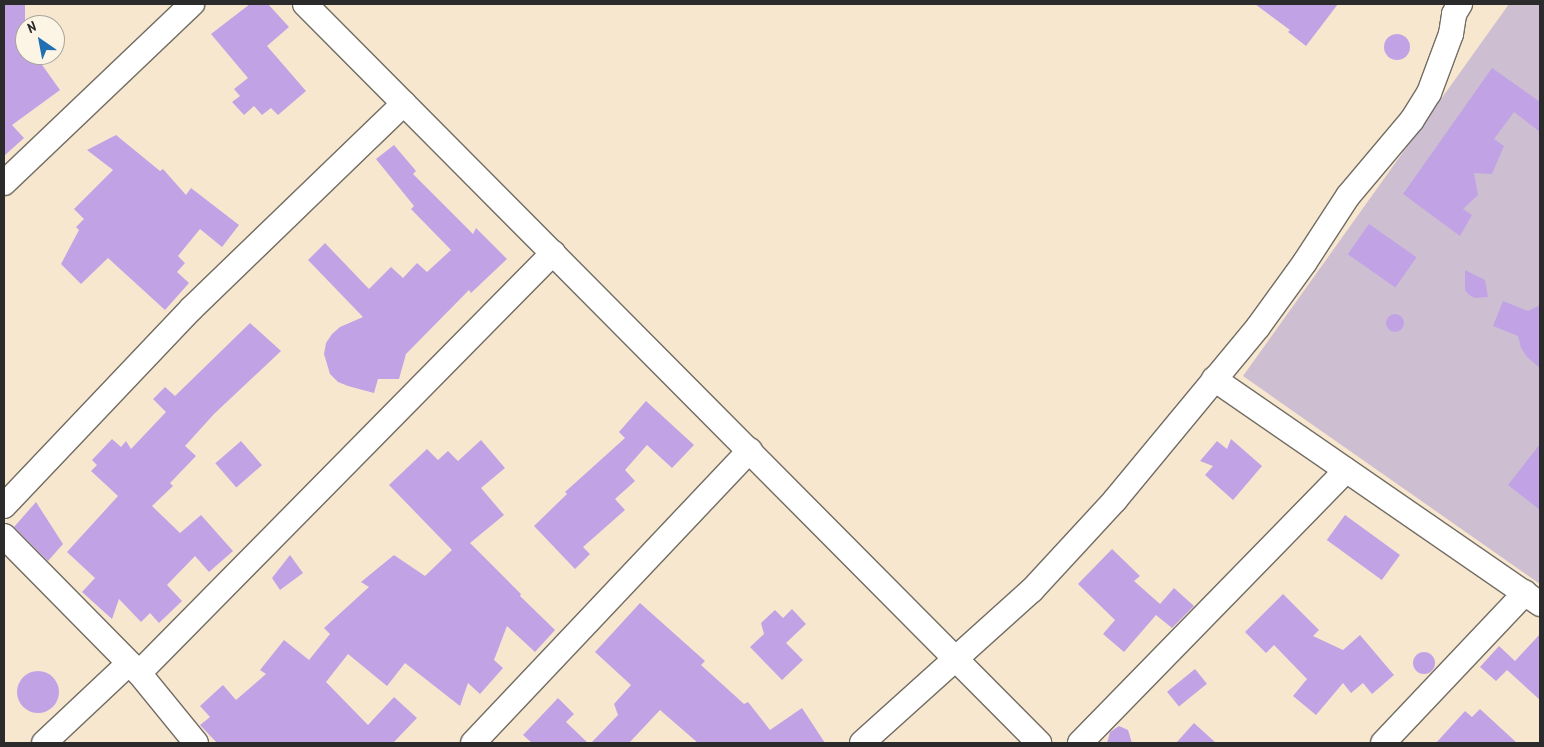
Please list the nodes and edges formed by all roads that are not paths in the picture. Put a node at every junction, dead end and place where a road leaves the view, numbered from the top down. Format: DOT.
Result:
graph roads {
  1 [pos="192,4"];
  2 [pos="306,4"];
  3 [pos="1460,4"];
  4 [pos="404,103"];
  5 [pos="4,183"];
  6 [pos="553,253"];
  7 [pos="1214,379"];
  8 [pos="750,450"];
  9 [pos="1346,470"];
  10 [pos="4,506"];
  11 [pos="4,536"];
  12 [pos="1533,598"];
  13 [pos="955,658"];
  14 [pos="134,669"];
  15 [pos="44,743"];
  16 [pos="196,743"];
  17 [pos="473,743"];
  18 [pos="862,743"];
  19 [pos="1039,743"];
  20 [pos="1080,743"];
  21 [pos="1382,743"];
  1 -- 5 [label="street"];
  2 -- 4 [label="street"];
  3 -- 7 [label="street"];
  4 -- 6 [label="street"];
  4 -- 10 [label="street"];
  6 -- 8 [label="street"];
  6 -- 14 [label="street"];
  7 -- 9 [label="street"];
  7 -- 13 [label="street"];
  8 -- 13 [label="street"];
  8 -- 17 [label="street"];
  9 -- 12 [label="street"];
  9 -- 20 [label="street"];
  11 -- 14 [label="street"];
  12 -- 21 [label="street"];
  13 -- 18 [label="street"];
  13 -- 19 [label="street"];
  14 -- 15 [label="street"];
  14 -- 16 [label="street"];
}
